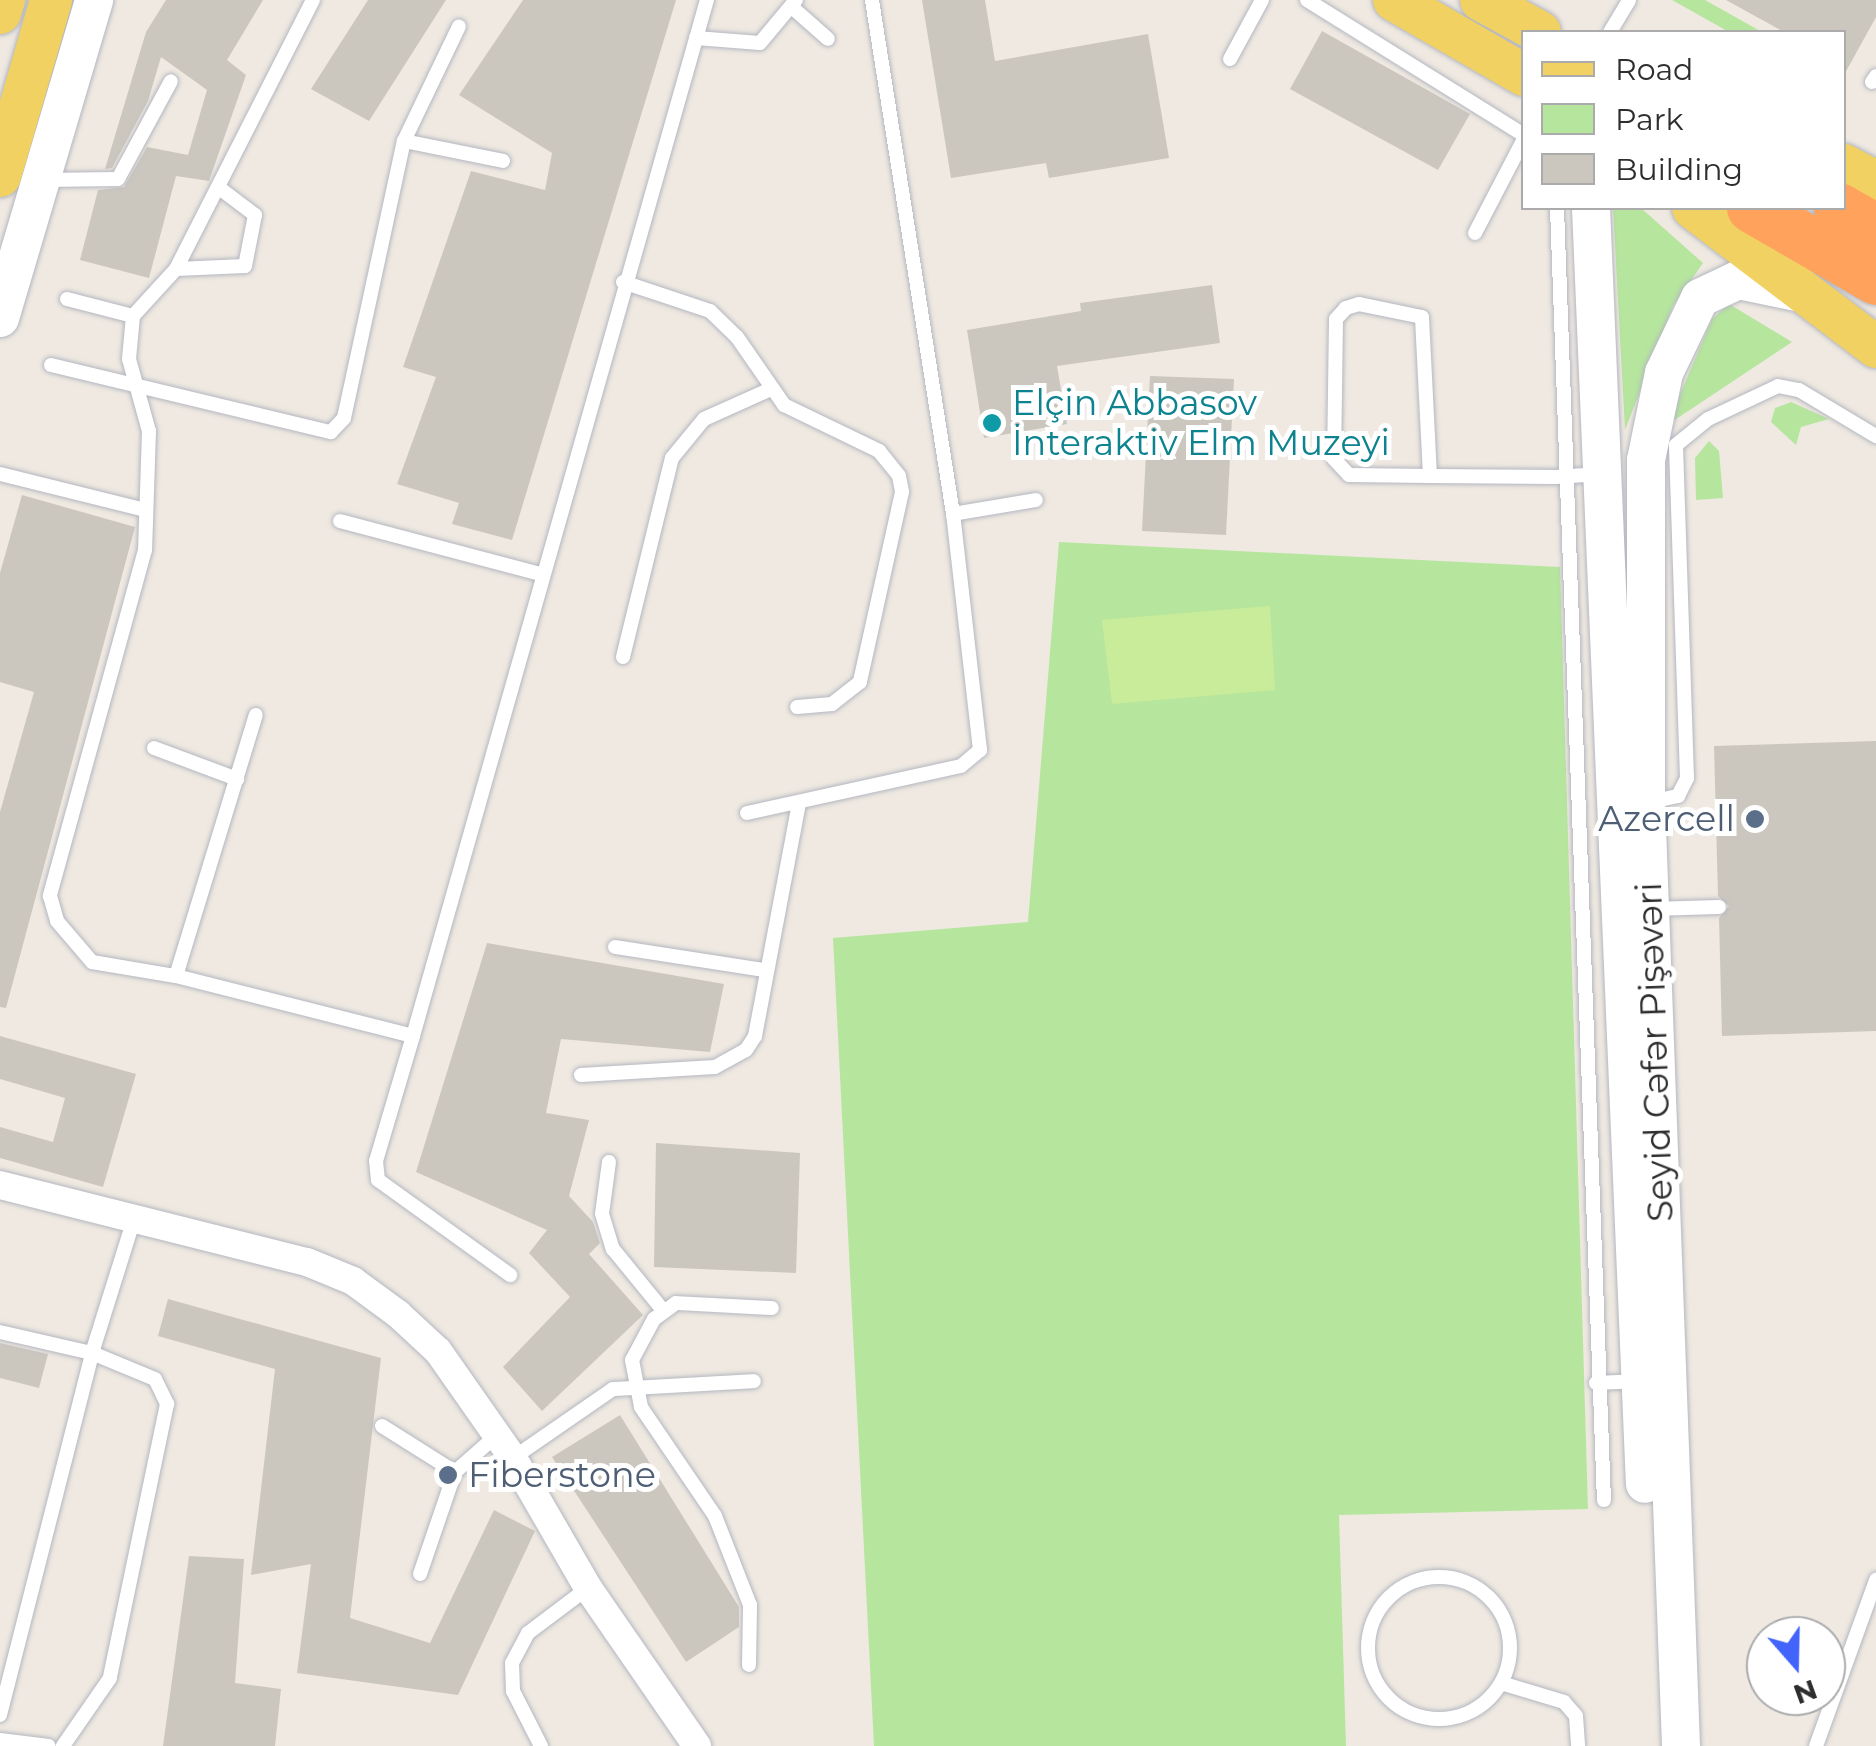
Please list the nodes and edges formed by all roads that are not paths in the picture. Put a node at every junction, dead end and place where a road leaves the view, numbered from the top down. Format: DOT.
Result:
graph roads {
  1 [pos="4,0"];
  2 [pos="51,0"];
  3 [pos="94,0"];
  4 [pos="313,0"];
  5 [pos="708,0"];
  6 [pos="872,0"];
  7 [pos="1262,0"];
  8 [pos="1308,0"];
  9 [pos="1394,0"];
  10 [pos="1481,0"];
  11 [pos="1628,0"];
  12 [pos="795,4"];
  13 [pos="0,13"];
  14 [pos="460,26"];
  15 [pos="1536,30"];
  16 [pos="1611,30"];
  17 [pos="696,38"];
  18 [pos="828,39"];
  19 [pos="1230,59"];
  20 [pos="1513,73"];
  21 [pos="171,81"];
  22 [pos="1521,135"];
  23 [pos="404,141"];
  24 [pos="1521,143"];
  25 [pos="502,161"];
  26 [pos="1846,166"];
  27 [pos="20,178"];
  28 [pos="1876,182"];
  29 [pos="218,187"];
  30 [pos="1556,210"];
  31 [pos="1591,210"];
  32 [pos="1696,210"];
  33 [pos="1755,210"];
  34 [pos="1843,210"];
  35 [pos="1876,229"];
  36 [pos="1475,233"];
  37 [pos="176,269"];
  38 [pos="1876,280"];
  39 [pos="623,282"];
  40 [pos="1803,294"];
  41 [pos="66,299"];
  42 [pos="133,316"];
  43 [pos="0,318"];
  44 [pos="1876,347"];
  45 [pos="51,365"];
  46 [pos="134,383"];
  47 [pos="771,389"];
  48 [pos="1876,436"];
  49 [pos="1605,473"];
  50 [pos="0,474"];
  51 [pos="1430,476"];
  52 [pos="1566,476"];
  53 [pos="1036,500"];
  54 [pos="145,510"];
  55 [pos="953,514"];
  56 [pos="340,521"];
  57 [pos="1650,573"];
  58 [pos="541,574"];
  59 [pos="1610,575"];
  60 [pos="623,657"];
  61 [pos="797,707"];
  62 [pos="256,715"];
  63 [pos="154,748"];
  64 [pos="237,779"];
  65 [pos="1646,802"];
  66 [pos="799,804"];
  67 [pos="747,813"];
  68 [pos="1718,907"];
  69 [pos="1650,909"];
  70 [pos="615,947"];
  71 [pos="764,970"];
  72 [pos="176,976"];
  73 [pos="413,1036"];
  74 [pos="581,1076"];
  75 [pos="608,1162"];
  76 [pos="0,1185"];
  77 [pos="133,1222"];
  78 [pos="510,1276"];
  79 [pos="772,1308"];
  80 [pos="662,1309"];
  81 [pos="0,1332"];
  82 [pos="92,1353"];
  83 [pos="754,1380"];
  84 [pos="1641,1381"];
  85 [pos="1596,1383"];
  86 [pos="632,1384"];
  87 [pos="382,1426"];
  88 [pos="496,1435"];
  89 [pos="513,1458"];
  90 [pos="455,1472"];
  91 [pos="1604,1500"];
  92 [pos="420,1574"];
  93 [pos="1876,1580"];
  94 [pos="588,1588"];
  95 [pos="749,1664"];
  96 [pos="1502,1683"];
  97 [pos="0,1716"];
  98 [pos="0,1740"];
  99 [pos="49,1746"];
  100 [pos="62,1746"];
  101 [pos="541,1746"];
  102 [pos="696,1746"];
  103 [pos="1578,1746"];
  104 [pos="1655,1746"];
  105 [pos="1681,1746"];
  106 [pos="1816,1746"];
  1 -- 13 [label="main road"];
  2 -- 27 [label="main road"];
  3 -- 27 [label="street"];
  4 -- 29 [label="lane"];
  5 -- 17 [label="lane"];
  6 -- 55 [label="lane"];
  7 -- 19 [label="lane"];
  8 -- 22 [label="lane"];
  9 -- 20 [label="main road"];
  10 -- 15 [label="main road"];
  11 -- 16 [label="lane"];
  12 -- 17 [label="lane"];
  12 -- 18 [label="lane"];
  14 -- 23 [label="lane"];
  17 -- 39 [label="lane"];
  21 -- 27 [label="lane"];
  23 -- 25 [label="lane"];
  23 -- 46 [label="lane"];
  24 -- 36 [label="lane"];
  26 -- 28 [label="main road"];
  27 -- 43 [label="street"];
  29 -- 37 [label="lane"];
  29 -- 37 [label="lane"];
  30 -- 52 [label="lane"];
  31 -- 49 [label="street, Seyid Cəfər Pişəvəri"];
  32 -- 40 [label="main road"];
  33 -- 38 [label="highway"];
  34 -- 35 [label="highway"];
  37 -- 42 [label="lane"];
  39 -- 47 [label="lane"];
  39 -- 58 [label="lane"];
  40 -- 44 [label="main road"];
  40 -- 57 [label="street, Seyid Cəfər Pişəvəri"];
  41 -- 42 [label="lane"];
  42 -- 46 [label="lane"];
  45 -- 46 [label="lane"];
  46 -- 54 [label="lane"];
  47 -- 60 [label="lane"];
  47 -- 61 [label="lane"];
  48 -- 65 [label="lane"];
  49 -- 52 [label="lane"];
  49 -- 59 [label="street, Seyid Cəfər Pişəvəri"];
  50 -- 54 [label="lane"];
  51 -- 51 [label="lane"];
  51 -- 52 [label="lane"];
  52 -- 85 [label="lane"];
  53 -- 55 [label="lane"];
  54 -- 72 [label="lane"];
  55 -- 66 [label="lane"];
  56 -- 58 [label="lane"];
  57 -- 59 [label="street"];
  57 -- 65 [label="street, Seyid Cəfər Pişəvəri"];
  58 -- 73 [label="lane"];
  59 -- 84 [label="street, Seyid Cəfər Pişəvəri"];
  62 -- 64 [label="lane"];
  63 -- 64 [label="lane"];
  64 -- 72 [label="lane"];
  65 -- 69 [label="street, Seyid Cəfər Pişəvəri"];
  66 -- 67 [label="lane"];
  66 -- 71 [label="lane"];
  68 -- 69 [label="lane"];
  69 -- 105 [label="street, Seyid Cəfər Pişəvəri"];
  70 -- 71 [label="lane"];
  71 -- 74 [label="lane"];
  72 -- 73 [label="lane"];
  73 -- 78 [label="lane"];
  75 -- 80 [label="lane"];
  76 -- 77 [label="street"];
  77 -- 82 [label="lane"];
  77 -- 88 [label="street"];
  79 -- 80 [label="lane"];
  80 -- 86 [label="lane"];
  81 -- 82 [label="lane"];
  82 -- 97 [label="lane"];
  82 -- 100 [label="lane"];
  83 -- 86 [label="lane"];
  84 -- 85 [label="lane"];
  84 -- 104 [label="street, Seyid Cəfər Pişəvəri"];
  85 -- 91 [label="lane"];
  86 -- 89 [label="lane"];
  86 -- 95 [label="lane"];
  87 -- 90 [label="lane"];
  88 -- 89 [label="street"];
  88 -- 90 [label="lane"];
  89 -- 94 [label="street"];
  90 -- 92 [label="lane"];
  93 -- 106 [label="lane"];
  94 -- 101 [label="lane"];
  94 -- 102 [label="street"];
  96 -- 96 [label="lane"];
  96 -- 103 [label="lane"];
  98 -- 99 [label="lane"];
}
